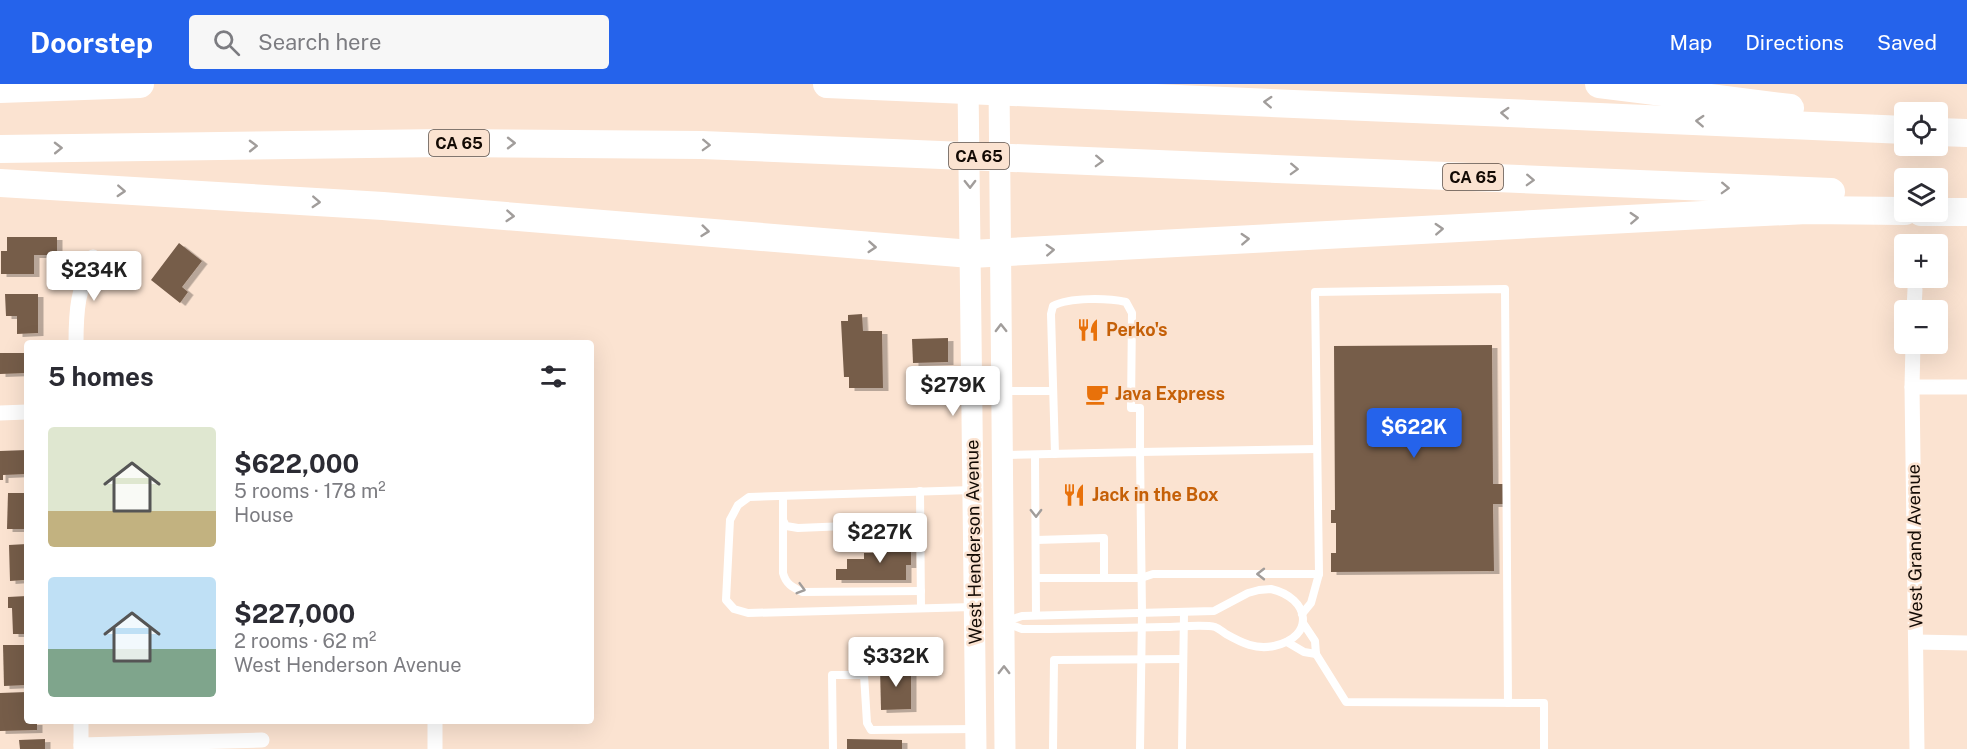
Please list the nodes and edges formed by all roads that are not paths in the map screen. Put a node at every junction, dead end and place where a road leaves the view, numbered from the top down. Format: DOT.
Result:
graph roads {
  1 [pos="140,84"];
  2 [pos="827,84"];
  3 [pos="968,84"];
  4 [pos="999,84"];
  5 [pos="1599,84"];
  6 [pos="0,89"];
  7 [pos="1894,126"];
  8 [pos="1894,128"];
  9 [pos="0,149"];
  10 [pos="0,183"];
  11 [pos="1894,196"];
  12 [pos="1948,197"];
  13 [pos="1967,198"];
  14 [pos="1894,211"];
  15 [pos="1948,212"];
  16 [pos="1967,212"];
  17 [pos="1000,253"];
  18 [pos="971,254"];
  19 [pos="93,257"];
  20 [pos="1915,289"];
  21 [pos="1914,300"];
  22 [pos="76,340"];
  23 [pos="1913,354"];
  24 [pos="1912,387"];
  25 [pos="1967,387"];
  26 [pos="1002,391"];
  27 [pos="1053,391"];
  28 [pos="0,412"];
  29 [pos="24,412"];
  30 [pos="1317,449"];
  31 [pos="1140,452"];
  32 [pos="1055,454"];
  33 [pos="1002,455"];
  34 [pos="1035,455"];
  35 [pos="974,490"];
  36 [pos="920,492"];
  37 [pos="783,496"];
  38 [pos="783,520"];
  39 [pos="920,523"];
  40 [pos="1036,540"];
  41 [pos="1319,574"];
  42 [pos="1037,578"];
  43 [pos="1104,578"];
  44 [pos="1141,578"];
  45 [pos="921,591"];
  46 [pos="975,607"];
  47 [pos="921,608"];
  48 [pos="1142,613"];
  49 [pos="1184,613"];
  50 [pos="1302,614"];
  51 [pos="1036,615"];
  52 [pos="1004,622"];
  53 [pos="1303,623"];
  54 [pos="1184,627"];
  55 [pos="1141,628"];
  56 [pos="1287,642"];
  57 [pos="1916,642"];
  58 [pos="1967,643"];
  59 [pos="1316,654"];
  60 [pos="1141,659"];
  61 [pos="1183,659"];
  62 [pos="976,681"];
  63 [pos="1508,703"];
  64 [pos="81,724"];
  65 [pos="435,724"];
  66 [pos="976,739"];
  67 [pos="262,740"];
  68 [pos="81,747"];
  69 [pos="435,749"];
  70 [pos="833,749"];
  71 [pos="991,749"];
  72 [pos="1005,749"];
  73 [pos="1053,749"];
  74 [pos="1140,749"];
  75 [pos="1182,749"];
  76 [pos="1544,749"];
  77 [pos="1917,749"];
  1 -- 6 [label="highway"];
  8 -- 2 [label="highway, one-way"];
  3 -- 18 [label="main road, West Henderson Avenue, one-way"];
  4 -- 17 [label="main road, West Henderson Avenue"];
  5 -- 7 [label="highway"];
  9 -- 11 [label="highway, CA 65, one-way"];
  10 -- 18 [label="highway, one-way"];
  12 -- 13 [label="highway"];
  17 -- 14 [label="highway, one-way"];
  15 -- 16 [label="highway"];
  17 -- 18 [label="highway"];
  26 -- 17 [label="main road, West Henderson Avenue, one-way"];
  18 -- 35 [label="main road, West Henderson Avenue"];
  19 -- 22 [label="street"];
  20 -- 21 [label="street"];
  23 -- 24 [label="street, West Grand Avenue"];
  24 -- 25 [label="street"];
  24 -- 57 [label="street, West Grand Avenue"];
  26 -- 27 [label="lane"];
  26 -- 33 [label="main road, West Henderson Avenue"];
  27 -- 31 [label="lane"];
  27 -- 32 [label="lane"];
  28 -- 29 [label="street"];
  30 -- 31 [label="lane"];
  30 -- 41 [label="lane"];
  30 -- 63 [label="lane"];
  31 -- 32 [label="lane"];
  31 -- 44 [label="lane"];
  32 -- 34 [label="lane"];
  33 -- 34 [label="lane"];
  33 -- 52 [label="main road, West Henderson Avenue"];
  34 -- 40 [label="lane, one-way"];
  35 -- 36 [label="lane"];
  35 -- 46 [label="main road, West Henderson Avenue"];
  35 -- 52 [label="main road"];
  36 -- 37 [label="lane"];
  36 -- 39 [label="lane"];
  37 -- 38 [label="lane"];
  37 -- 47 [label="lane"];
  38 -- 39 [label="lane"];
  38 -- 45 [label="lane, one-way"];
  39 -- 45 [label="lane"];
  40 -- 42 [label="lane"];
  40 -- 43 [label="lane"];
  41 -- 44 [label="lane, one-way"];
  41 -- 50 [label="lane"];
  42 -- 43 [label="lane"];
  42 -- 51 [label="lane"];
  43 -- 44 [label="lane"];
  44 -- 48 [label="lane"];
  45 -- 47 [label="lane"];
  46 -- 47 [label="lane"];
  46 -- 62 [label="main road, West Henderson Avenue"];
  48 -- 49 [label="lane"];
  48 -- 51 [label="lane"];
  48 -- 55 [label="lane"];
  49 -- 50 [label="lane"];
  49 -- 54 [label="lane"];
  50 -- 53 [label="lane"];
  51 -- 52 [label="lane"];
  52 -- 55 [label="lane"];
  72 -- 52 [label="main road, West Henderson Avenue, one-way"];
  53 -- 56 [label="lane"];
  53 -- 59 [label="lane"];
  54 -- 55 [label="lane"];
  54 -- 56 [label="lane"];
  54 -- 61 [label="lane"];
  55 -- 60 [label="lane"];
  56 -- 59 [label="lane"];
  57 -- 58 [label="street"];
  57 -- 77 [label="street, West Grand Avenue"];
  59 -- 63 [label="lane"];
  60 -- 61 [label="lane"];
  60 -- 73 [label="lane"];
  60 -- 74 [label="lane"];
  61 -- 75 [label="lane"];
  62 -- 66 [label="main road, West Henderson Avenue"];
  62 -- 71 [label="main road"];
  63 -- 76 [label="lane"];
  64 -- 68 [label="street"];
  65 -- 69 [label="street"];
  66 -- 70 [label="lane"];
  67 -- 68 [label="street"];
}
